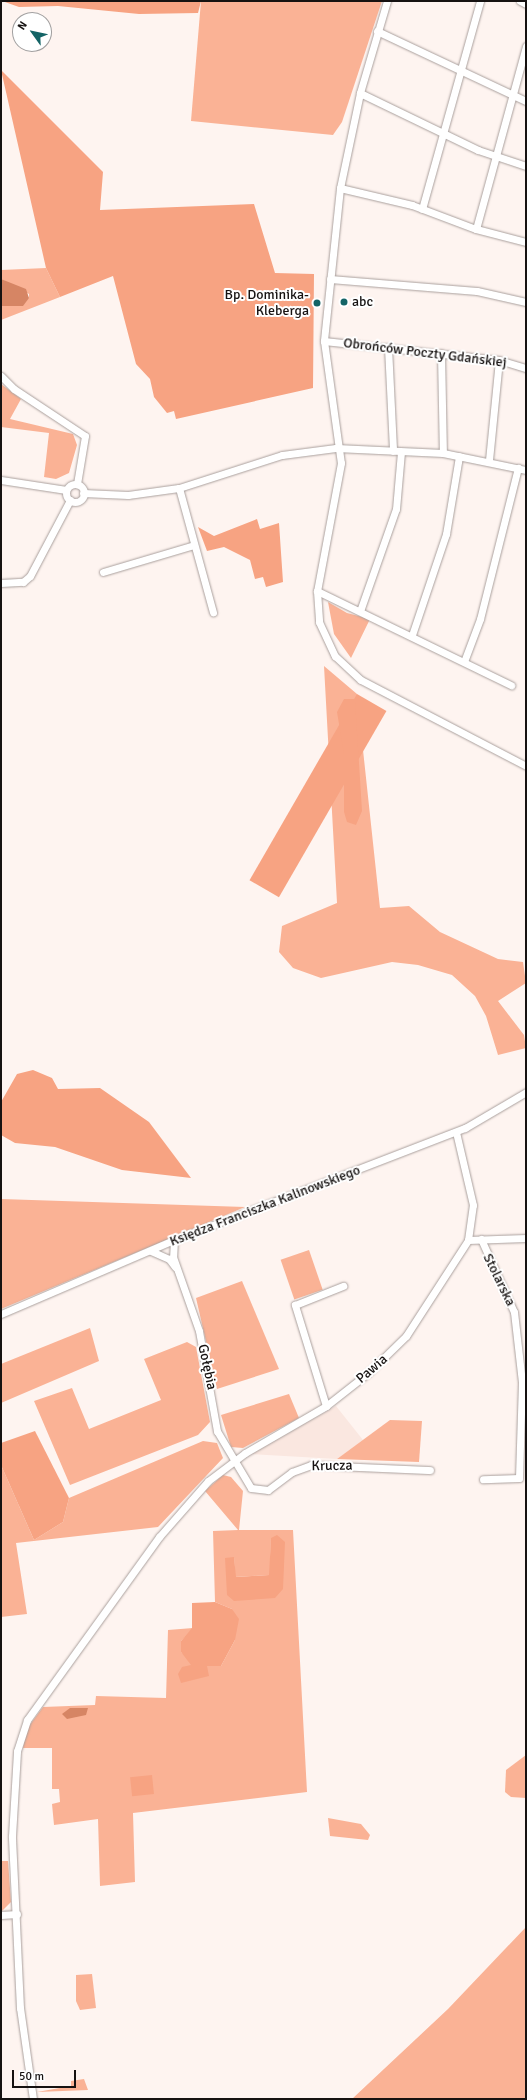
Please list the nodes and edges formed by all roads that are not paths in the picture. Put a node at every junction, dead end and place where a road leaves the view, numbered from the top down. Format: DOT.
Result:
graph roads {
  1 [pos="387,1"];
  2 [pos="480,1"];
  3 [pos="520,1"];
  4 [pos="526,4"];
  5 [pos="377,31"];
  6 [pos="526,46"];
  7 [pos="460,72"];
  8 [pos="360,93"];
  9 [pos="512,96"];
  10 [pos="526,100"];
  11 [pos="443,133"];
  12 [pos="495,156"];
  13 [pos="526,166"];
  14 [pos="340,188"];
  15 [pos="422,209"];
  16 [pos="476,229"];
  17 [pos="526,242"];
  18 [pos="330,279"];
  19 [pos="526,302"];
  20 [pos="324,341"];
  21 [pos="388,347"];
  22 [pos="441,353"];
  23 [pos="498,360"];
  24 [pos="526,368"];
  25 [pos="1,376"];
  26 [pos="340,448"];
  27 [pos="393,451"];
  28 [pos="401,452"];
  29 [pos="443,453"];
  30 [pos="459,456"];
  31 [pos="489,460"];
  32 [pos="518,468"];
  33 [pos="526,470"];
  34 [pos="1,480"];
  35 [pos="77,484"];
  36 [pos="179,488"];
  37 [pos="66,490"];
  38 [pos="83,493"];
  39 [pos="70,500"];
  40 [pos="194,545"];
  41 [pos="103,572"];
  42 [pos="1,583"];
  43 [pos="317,591"];
  44 [pos="360,611"];
  45 [pos="213,612"];
  46 [pos="412,635"];
  47 [pos="465,659"];
  48 [pos="512,685"];
  49 [pos="526,766"];
  50 [pos="526,1092"];
  51 [pos="456,1132"];
  52 [pos="526,1238"];
  53 [pos="481,1239"];
  54 [pos="174,1240"];
  55 [pos="468,1240"];
  56 [pos="151,1251"];
  57 [pos="179,1273"];
  58 [pos="343,1286"];
  59 [pos="1,1314"];
  60 [pos="524,1382"];
  61 [pos="326,1406"];
  62 [pos="234,1460"];
  63 [pos="430,1470"];
  64 [pos="483,1479"];
  65 [pos="17,1914"];
  66 [pos="1,1915"];
  67 [pos="33,2099"];
  1 -- 5 [label="street"];
  2 -- 7 [label="street"];
  3 -- 4 [label="street"];
  5 -- 7 [label="street"];
  5 -- 8 [label="street"];
  6 -- 9 [label="street"];
  7 -- 9 [label="street"];
  7 -- 11 [label="street"];
  8 -- 11 [label="street"];
  8 -- 14 [label="street"];
  9 -- 10 [label="street"];
  9 -- 12 [label="street"];
  11 -- 12 [label="street"];
  11 -- 15 [label="street"];
  12 -- 13 [label="street"];
  12 -- 16 [label="street"];
  14 -- 15 [label="street"];
  14 -- 18 [label="street"];
  15 -- 16 [label="street"];
  16 -- 17 [label="street"];
  18 -- 19 [label="street"];
  18 -- 20 [label="street"];
  20 -- 21 [label="street, Obrońców Poczty Gdańskiej"];
  20 -- 26 [label="street"];
  21 -- 22 [label="street, Obrońców Poczty Gdańskiej"];
  21 -- 27 [label="street"];
  22 -- 23 [label="street, Obrońców Poczty Gdańskiej"];
  22 -- 29 [label="street"];
  23 -- 24 [label="street, Obrońców Poczty Gdańskiej"];
  23 -- 31 [label="street"];
  25 -- 35 [label="street"];
  26 -- 27 [label="street"];
  26 -- 36 [label="street"];
  26 -- 43 [label="street"];
  27 -- 28 [label="street"];
  28 -- 29 [label="street"];
  28 -- 44 [label="street"];
  29 -- 30 [label="street"];
  30 -- 31 [label="street"];
  30 -- 46 [label="street"];
  31 -- 32 [label="street"];
  32 -- 33 [label="street"];
  32 -- 47 [label="street"];
  34 -- 37 [label="street"];
  35 -- 37 [label="street"];
  35 -- 38 [label="street"];
  36 -- 38 [label="street"];
  36 -- 40 [label="street"];
  37 -- 39 [label="street"];
  38 -- 39 [label="street"];
  39 -- 42 [label="street"];
  40 -- 41 [label="street"];
  40 -- 45 [label="street"];
  43 -- 44 [label="street"];
  43 -- 49 [label="street"];
  44 -- 46 [label="street"];
  46 -- 47 [label="street"];
  47 -- 48 [label="street"];
  50 -- 51 [label="street, Księdza Franciszka Kalinowskiego"];
  51 -- 54 [label="street, Księdza Franciszka Kalinowskiego"];
  51 -- 55 [label="street, Pawia"];
  52 -- 53 [label="street"];
  53 -- 55 [label="street"];
  53 -- 60 [label="street, Stolarska"];
  54 -- 56 [label="street, Księdza Franciszka Kalinowskiego"];
  54 -- 57 [label="street, Gołębia"];
  55 -- 61 [label="street, Pawia"];
  56 -- 57 [label="street, Gołębia"];
  56 -- 59 [label="street, Księdza Franciszka Kalinowskiego"];
  57 -- 62 [label="street, Gołębia"];
  58 -- 61 [label="street"];
  60 -- 64 [label="street, Stolarska"];
  61 -- 62 [label="street, Pawia"];
  62 -- 63 [label="street, Krucza"];
  62 -- 65 [label="street, Pawia"];
  65 -- 66 [label="street"];
  65 -- 67 [label="street, Pawia"];
}
